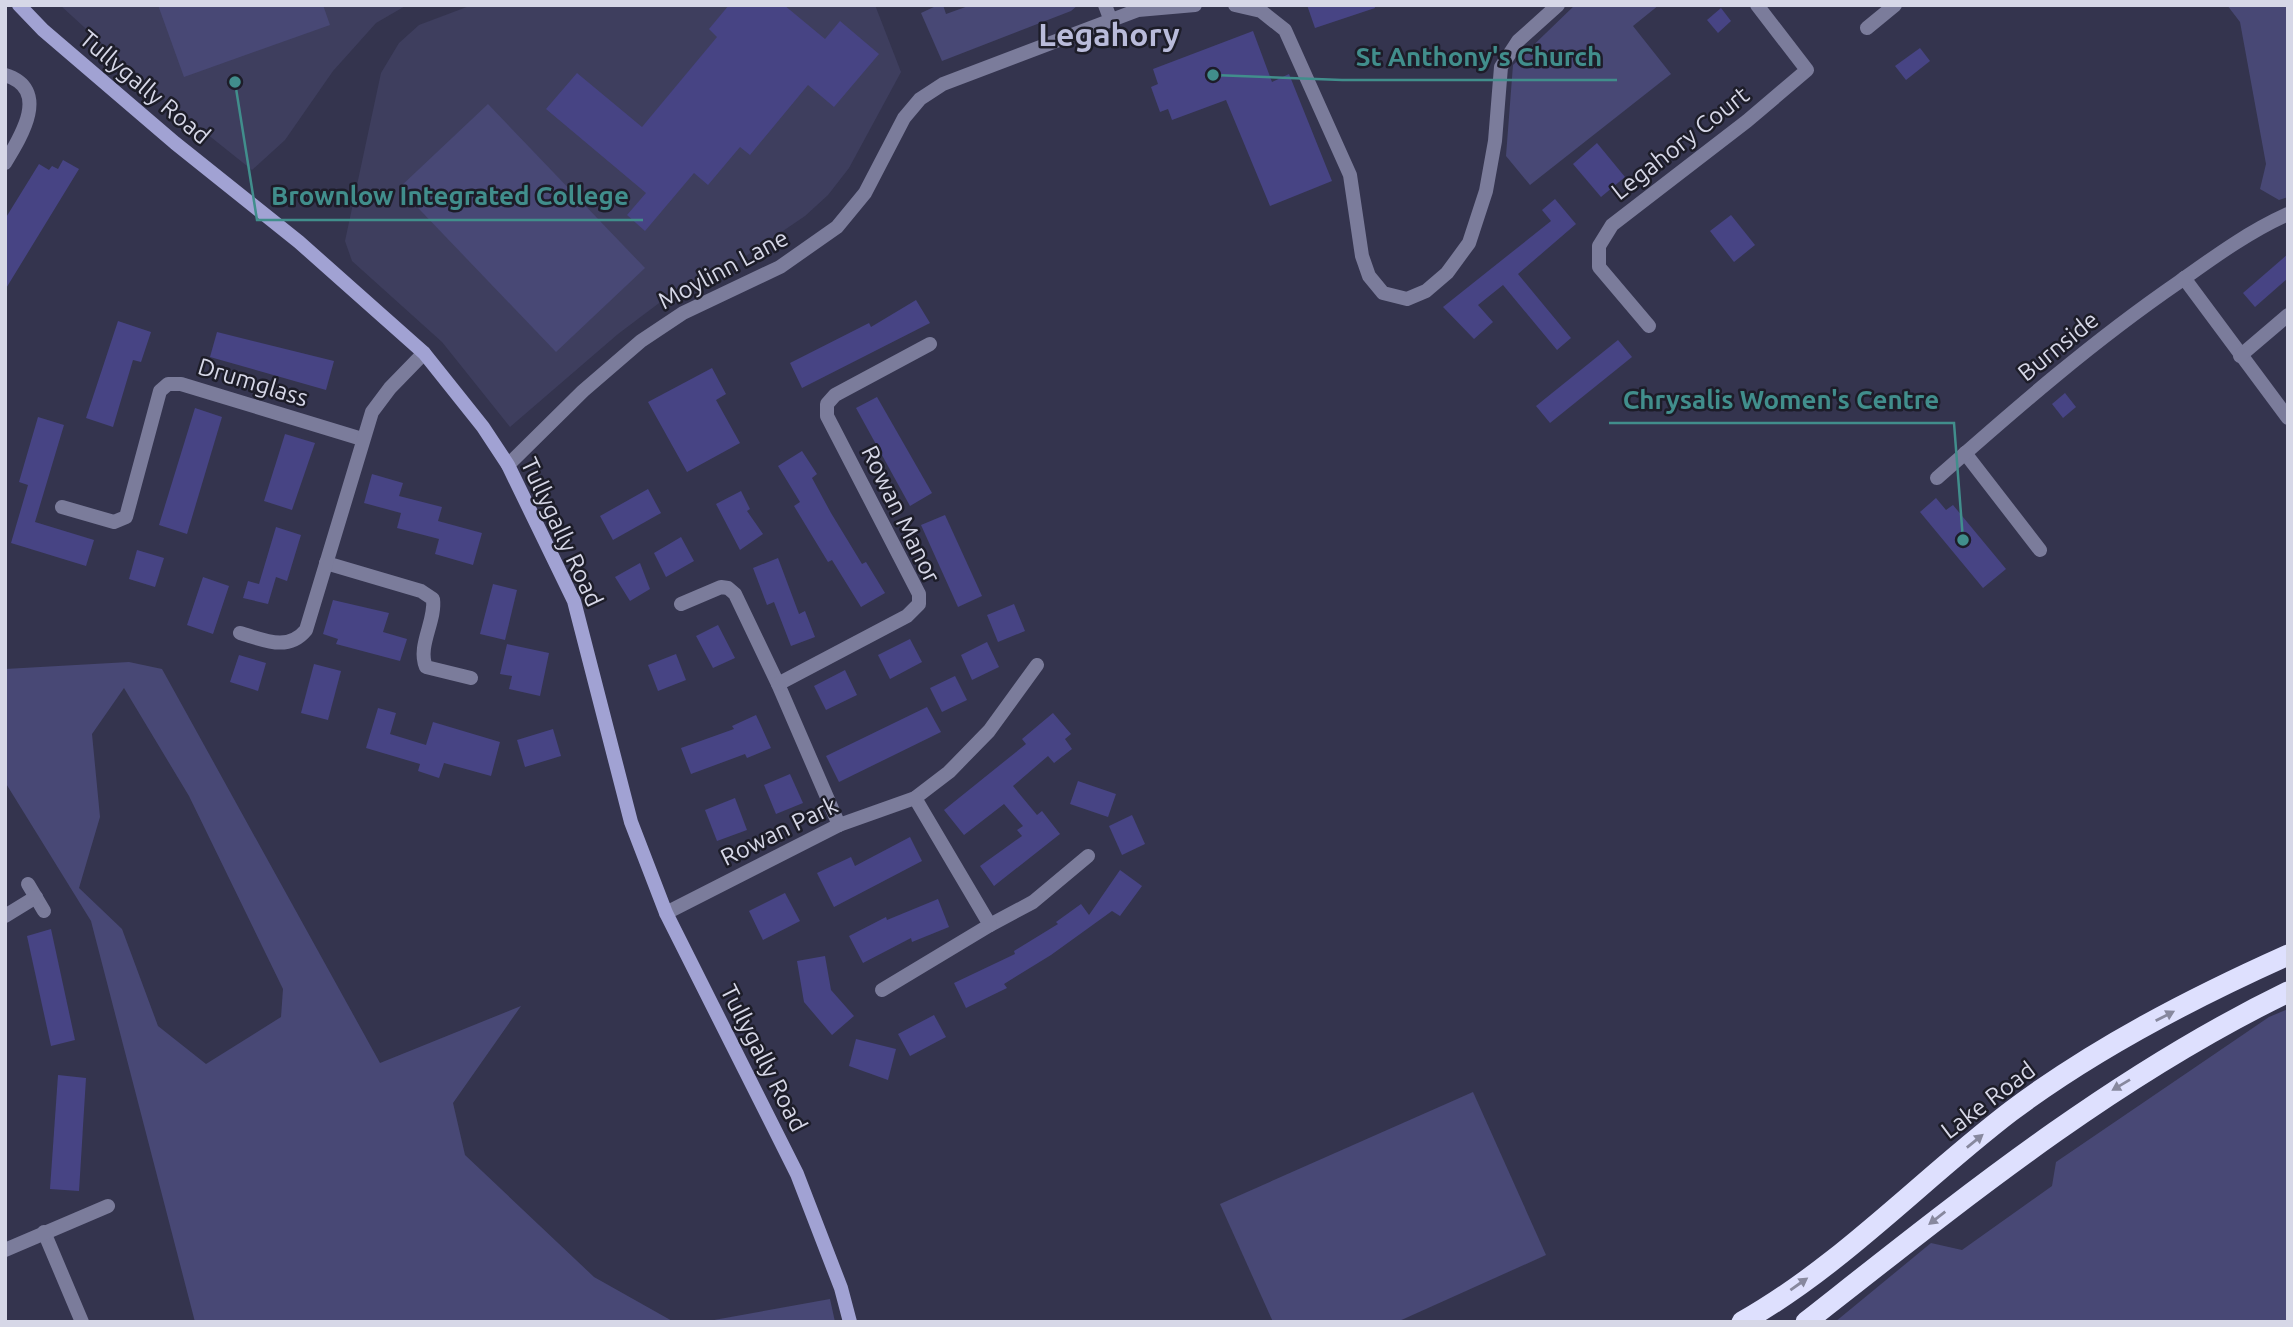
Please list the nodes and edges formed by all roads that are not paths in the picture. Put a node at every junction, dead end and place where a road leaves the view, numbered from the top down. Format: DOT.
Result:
graph roads {
  1 [pos="19,5"];
  2 [pos="1105,5"];
  3 [pos="1195,5"];
  4 [pos="1235,5"];
  5 [pos="1558,5"];
  6 [pos="1758,5"];
  7 [pos="1895,5"];
  8 [pos="1111,21"];
  9 [pos="1867,27"];
  10 [pos="5,75"];
  11 [pos="5,163"];
  12 [pos="2288,214"];
  13 [pos="2183,278"];
  14 [pos="2288,315"];
  15 [pos="1649,326"];
  16 [pos="930,344"];
  17 [pos="424,353"];
  18 [pos="2240,356"];
  19 [pos="2288,418"];
  20 [pos="362,439"];
  21 [pos="1965,453"];
  22 [pos="508,466"];
  23 [pos="1937,478"];
  24 [pos="62,507"];
  25 [pos="2040,550"];
  26 [pos="327,563"];
  27 [pos="681,604"];
  28 [pos="240,633"];
  29 [pos="1037,665"];
  30 [pos="471,678"];
  31 [pos="778,684"];
  32 [pos="915,798"];
  33 [pos="839,825"];
  34 [pos="1088,856"];
  35 [pos="44,911"];
  36 [pos="666,912"];
  37 [pos="5,916"];
  38 [pos="990,925"];
  39 [pos="2288,955"];
  40 [pos="882,990"];
  41 [pos="2288,992"];
  42 [pos="108,1206"];
  43 [pos="44,1233"];
  44 [pos="5,1250"];
  45 [pos="82,1322"];
  46 [pos="850,1322"];
  47 [pos="1742,1322"];
  48 [pos="1806,1322"];
  1 -- 17 [label="street, Tullygally Road"];
  2 -- 8 [label="street"];
  3 -- 8 [label="street"];
  4 -- 5 [label="street"];
  6 -- 15 [label="street, Legahory Court"];
  7 -- 9 [label="street"];
  8 -- 22 [label="street, Moylinn Lane"];
  10 -- 11 [label="street"];
  12 -- 13 [label="street, Burnside"];
  13 -- 18 [label="street"];
  13 -- 21 [label="street, Burnside"];
  14 -- 18 [label="street"];
  16 -- 31 [label="street, Rowan Manor"];
  17 -- 20 [label="street"];
  17 -- 22 [label="street, Tullygally Road"];
  18 -- 19 [label="street"];
  20 -- 24 [label="street, Drumglass"];
  20 -- 26 [label="street"];
  21 -- 23 [label="street, Burnside"];
  21 -- 25 [label="street"];
  22 -- 36 [label="street, Tullygally Road"];
  26 -- 28 [label="street"];
  26 -- 30 [label="street"];
  27 -- 31 [label="street"];
  29 -- 32 [label="street, Rowan Park"];
  31 -- 33 [label="street"];
  32 -- 33 [label="street, Rowan Park"];
  32 -- 38 [label="street"];
  33 -- 36 [label="street, Rowan Park"];
  34 -- 38 [label="street"];
  35 -- 37 [label="street"];
  36 -- 46 [label="street, Tullygally Road"];
  38 -- 40 [label="street"];
  47 -- 39 [label="highway, Lake Road, one-way"];
  41 -- 48 [label="highway, one-way"];
  42 -- 43 [label="street"];
  43 -- 44 [label="street"];
  43 -- 45 [label="street"];
}
